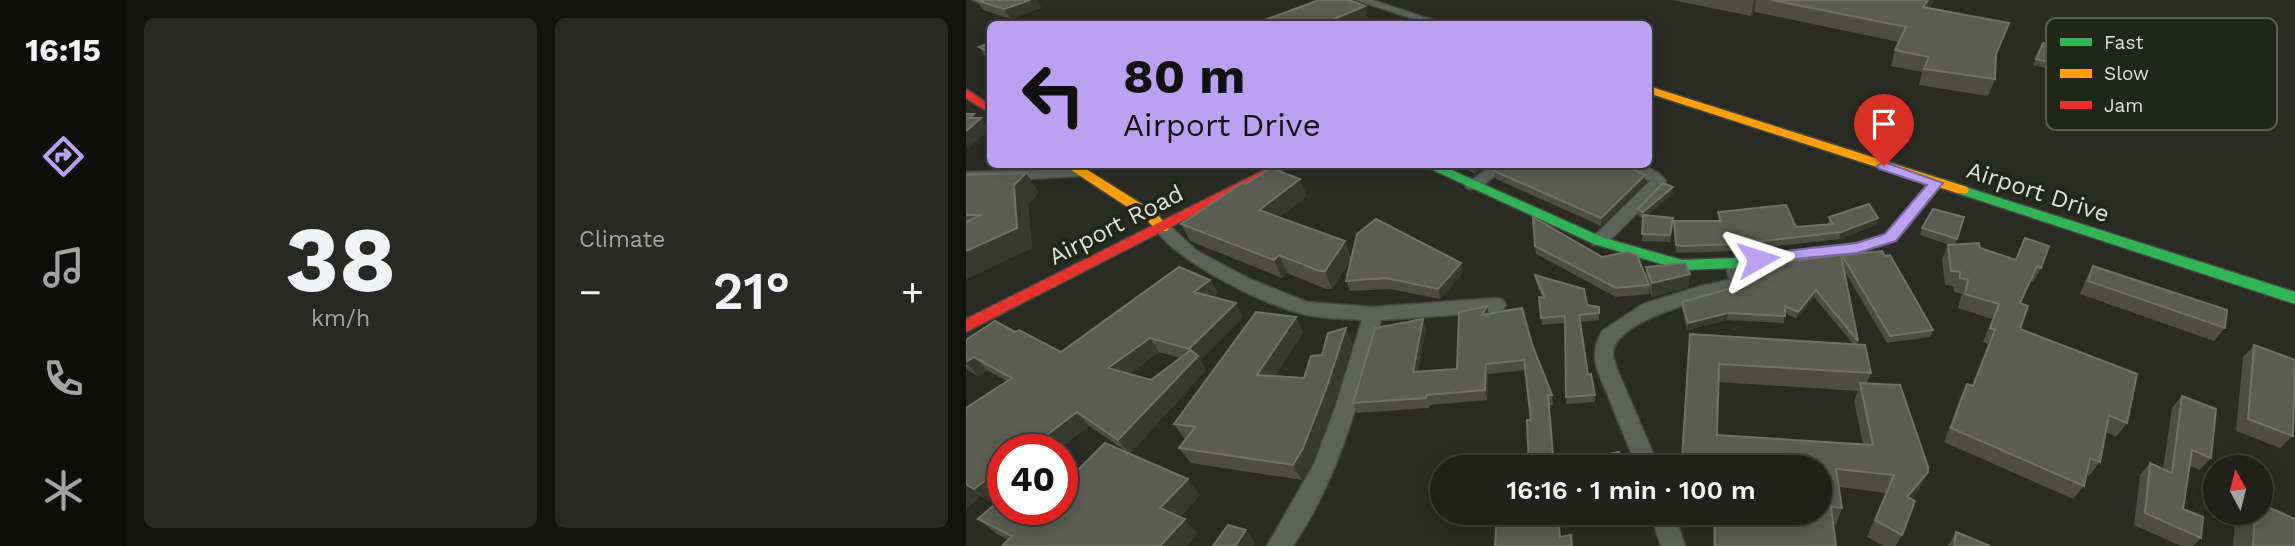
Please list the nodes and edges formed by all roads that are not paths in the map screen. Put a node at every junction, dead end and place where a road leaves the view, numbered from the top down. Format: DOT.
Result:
graph roads {
  1 [pos="1361,0"];
  2 [pos="1429,21"];
  3 [pos="1652,90"];
  4 [pos="966,92"];
  5 [pos="987,108"];
  6 [pos="1251,168"];
  7 [pos="1278,168"];
  8 [pos="1435,168"];
  9 [pos="1498,168"];
  10 [pos="1633,168"];
  11 [pos="1074,169"];
  12 [pos="966,177"];
  13 [pos="1936,183"];
  14 [pos="1473,186"];
  15 [pos="1157,222"];
  16 [pos="1599,241"];
  17 [pos="1735,262"];
  18 [pos="1040,270"];
  19 [pos="2295,298"];
  20 [pos="1497,305"];
  21 [pos="1373,314"];
  22 [pos="966,326"];
  23 [pos="1642,455"];
  24 [pos="1666,525"];
  25 [pos="1279,546"];
  26 [pos="1673,546"];
  1 -- 2 [label="street"];
  3 -- 13 [label="main road, Airport Drive"];
  4 -- 5 [label="main road"];
  6 -- 15 [label="main road, Airport Road"];
  7 -- 15 [label="main road, Airport Road"];
  8 -- 14 [label="main road"];
  9 -- 14 [label="street"];
  10 -- 16 [label="street"];
  11 -- 12 [label="street"];
  11 -- 15 [label="main road"];
  13 -- 17 [label="main road"];
  13 -- 19 [label="main road, Airport Drive"];
  14 -- 16 [label="main road"];
  15 -- 18 [label="main road, Airport Road"];
  15 -- 21 [label="street"];
  15 -- 22 [label="main road, Airport Road"];
  16 -- 17 [label="main road"];
  17 -- 23 [label="street"];
  20 -- 21 [label="street"];
  21 -- 25 [label="street"];
  24 -- 26 [label="street"];
}
